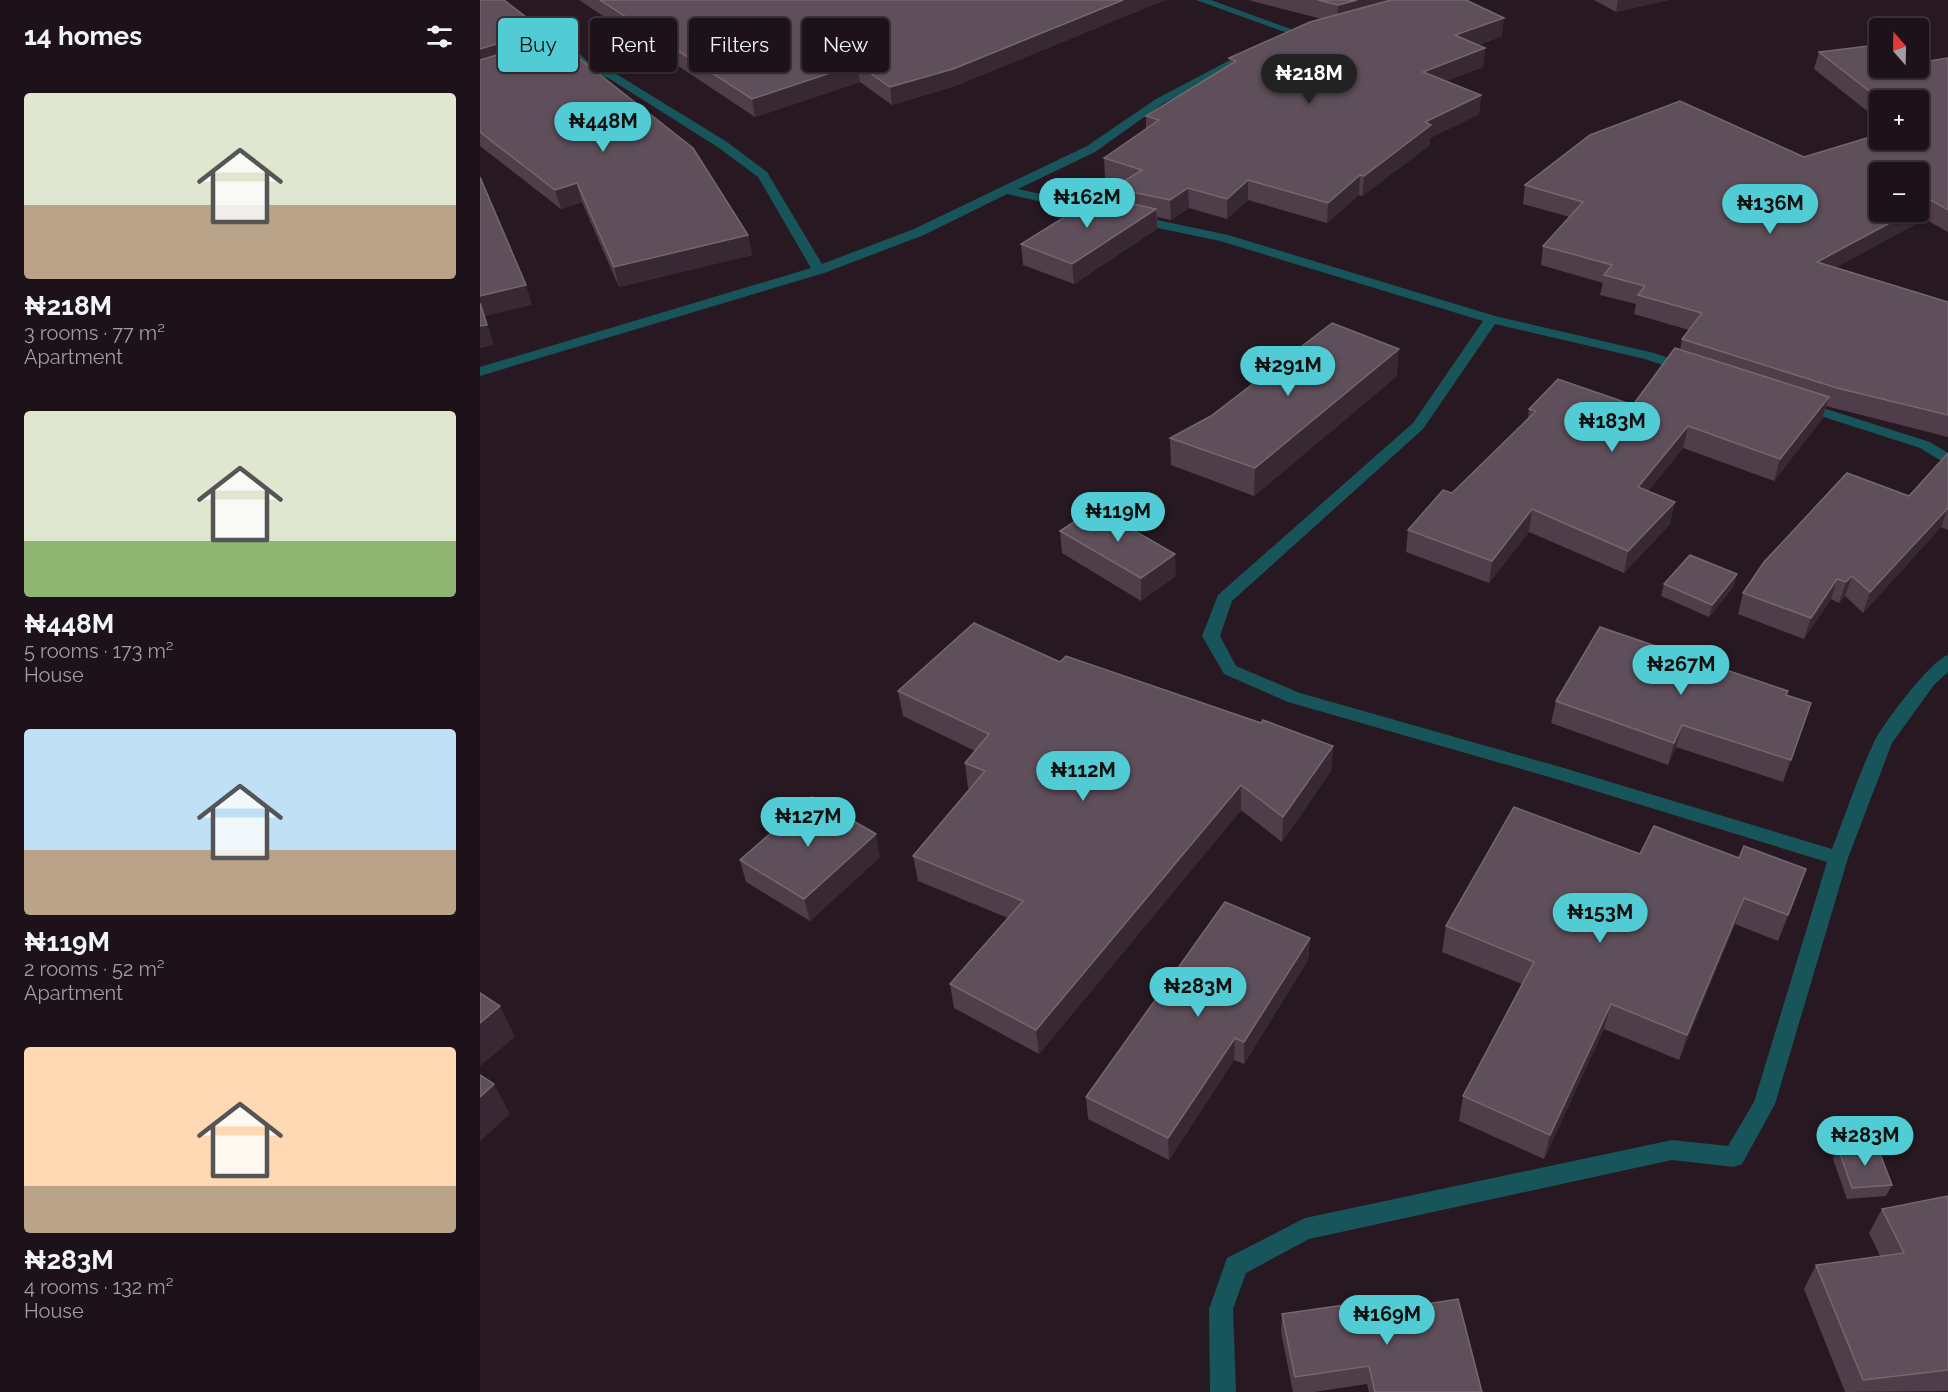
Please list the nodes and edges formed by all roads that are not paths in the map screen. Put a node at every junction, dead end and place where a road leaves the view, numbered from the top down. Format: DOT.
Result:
graph roads {
  1 [pos="1201,0"];
  2 [pos="1285,43"];
  3 [pos="1264,51"];
  4 [pos="578,58"];
  5 [pos="1006,190"];
  6 [pos="819,270"];
  7 [pos="1491,319"];
  8 [pos="480,372"];
  9 [pos="1704,374"];
  10 [pos="1792,403"];
  11 [pos="1948,460"];
  12 [pos="1948,661"];
  13 [pos="1838,858"];
  14 [pos="1223,1392"];
  1 -- 2 [label="street"];
  3 -- 5 [label="street"];
  4 -- 6 [label="street"];
  5 -- 6 [label="street"];
  5 -- 7 [label="street"];
  6 -- 8 [label="street"];
  7 -- 9 [label="street"];
  7 -- 13 [label="street"];
  10 -- 11 [label="street"];
  12 -- 13 [label="street"];
  13 -- 14 [label="street"];
}
